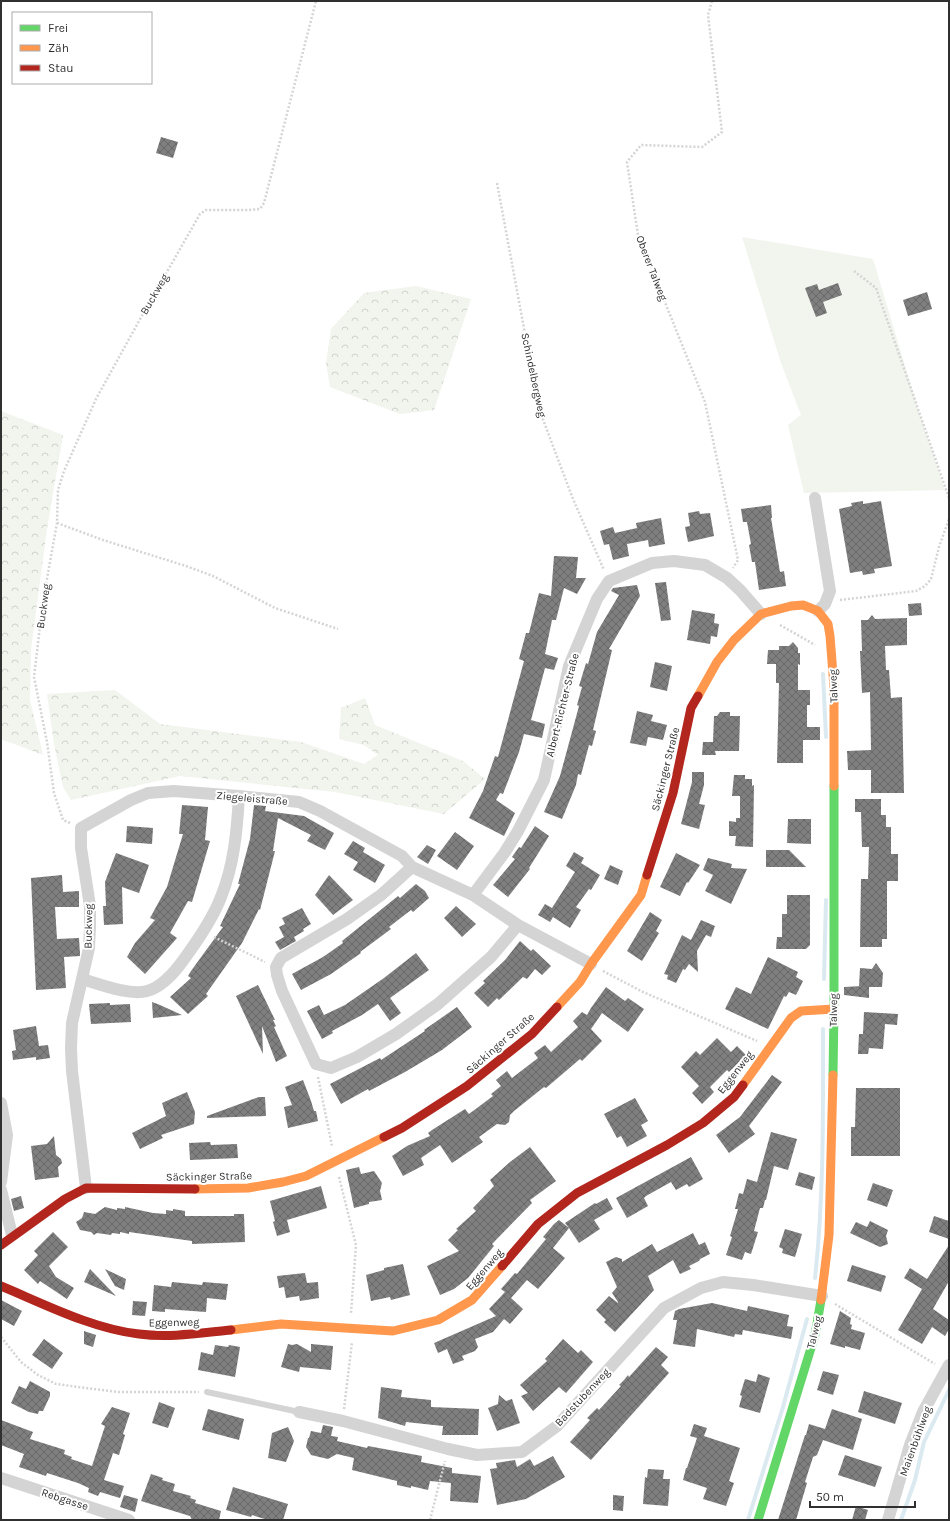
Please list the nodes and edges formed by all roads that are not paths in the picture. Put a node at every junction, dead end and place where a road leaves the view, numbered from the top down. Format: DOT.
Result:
graph roads {
  1 [pos="815,498"];
  2 [pos="818,611"];
  3 [pos="761,614"];
  4 [pos="239,796"];
  5 [pos="81,828"];
  6 [pos="412,867"];
  7 [pos="473,896"];
  8 [pos="518,925"];
  9 [pos="591,964"];
  10 [pos="82,979"];
  11 [pos="834,1009"];
  12 [pos="1,1103"];
  13 [pos="1,1182"];
  14 [pos="86,1188"];
  15 [pos="1,1190"];
  16 [pos="12,1235"];
  17 [pos="1,1245"];
  18 [pos="1,1286"];
  19 [pos="822,1296"];
  20 [pos="948,1368"];
  21 [pos="207,1392"];
  22 [pos="299,1412"];
  23 [pos="1,1478"];
  24 [pos="129,1520"];
  25 [pos="758,1520"];
  26 [pos="888,1520"];
  1 -- 2 [label="street"];
  2 -- 3 [label="street, Säckinger Straße"];
  2 -- 11 [label="street, Talweg"];
  3 -- 7 [label="street, Albert-Richter-Straße"];
  3 -- 9 [label="street, Säckinger Straße"];
  4 -- 5 [label="street, Ziegeleistraße"];
  4 -- 6 [label="street, Ziegeleistraße"];
  4 -- 10 [label="street"];
  5 -- 10 [label="street, Buckweg"];
  6 -- 7 [label="street, Ziegeleistraße"];
  6 -- 8 [label="street"];
  7 -- 8 [label="street, Ziegeleistraße"];
  8 -- 9 [label="street, Ziegeleistraße"];
  9 -- 14 [label="street, Säckinger Straße"];
  10 -- 14 [label="street, Buckweg"];
  11 -- 18 [label="street, Eggenweg"];
  11 -- 19 [label="street, Talweg"];
  12 -- 13 [label="street"];
  14 -- 16 [label="street"];
  15 -- 16 [label="street"];
  16 -- 17 [label="street"];
  19 -- 22 [label="street, Badstubenweg"];
  19 -- 25 [label="street, Talweg"];
  20 -- 26 [label="street, Maienbühlweg"];
  21 -- 22 [label="lane"];
  23 -- 24 [label="street, Rebgasse"];
}
